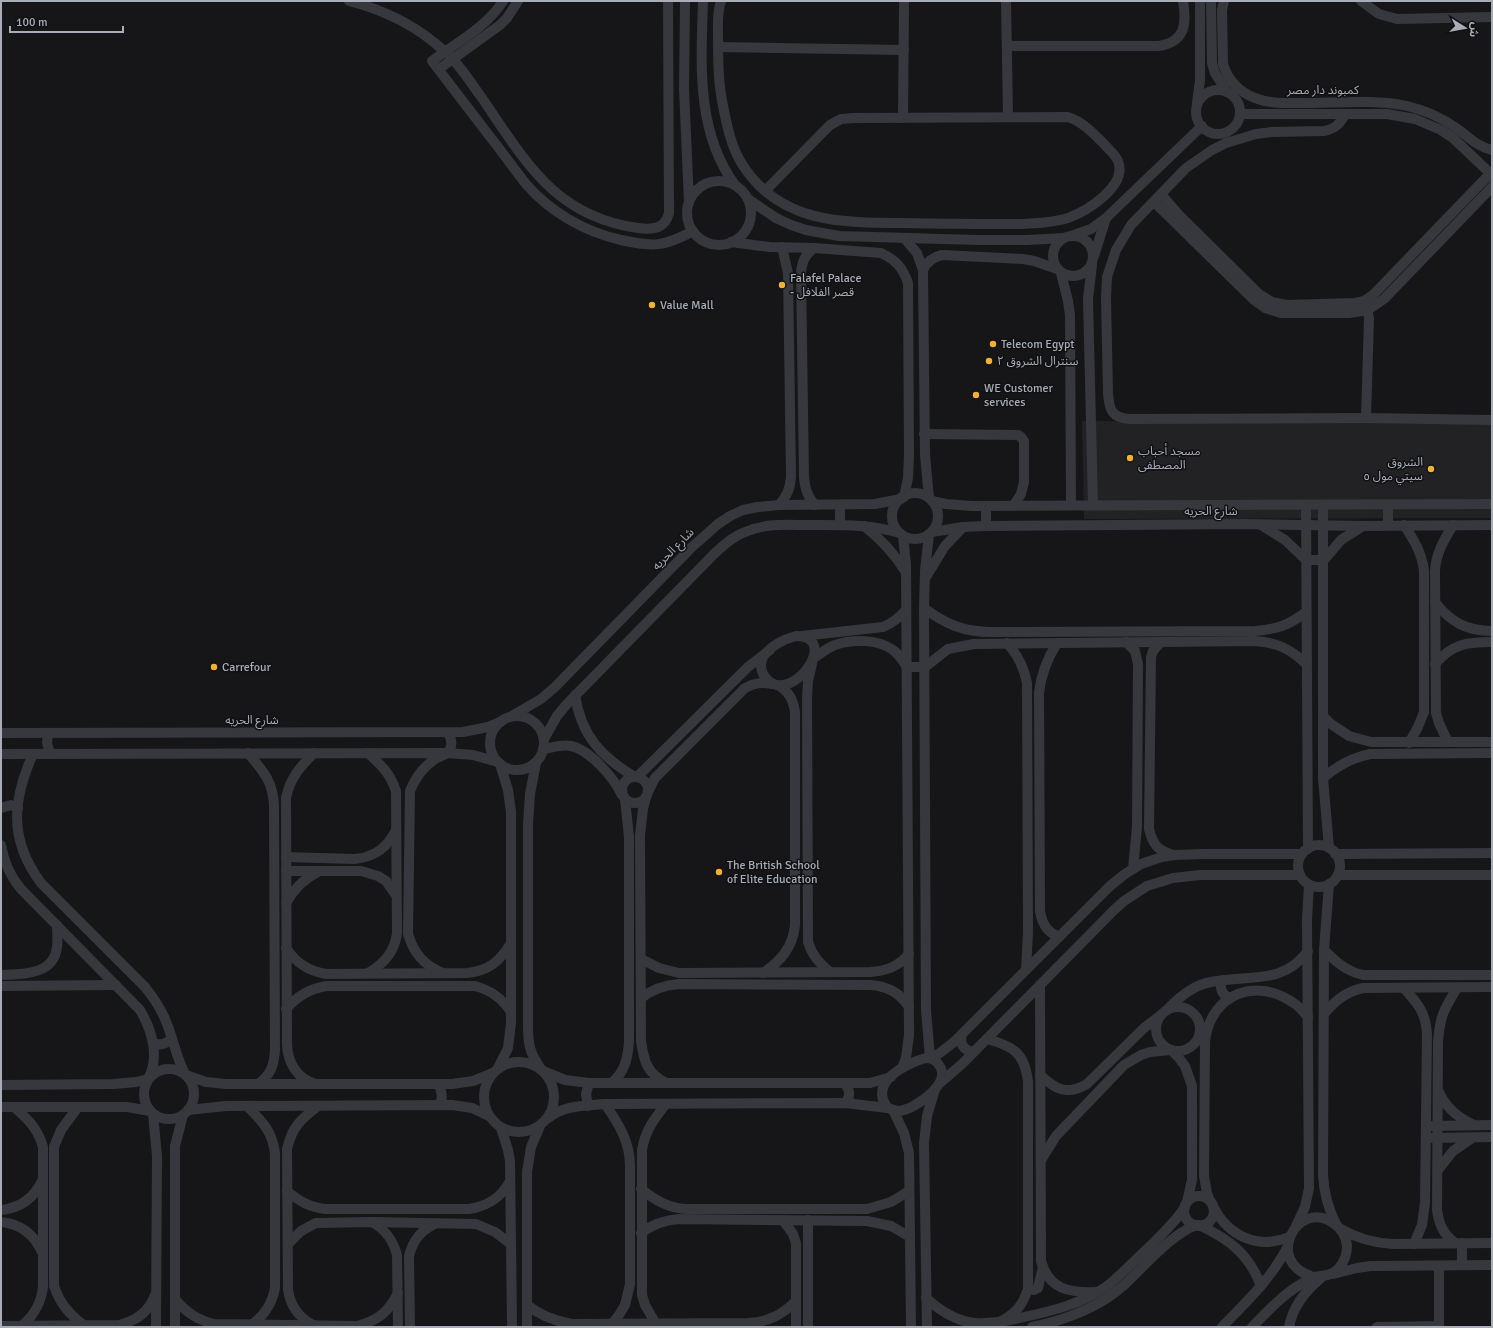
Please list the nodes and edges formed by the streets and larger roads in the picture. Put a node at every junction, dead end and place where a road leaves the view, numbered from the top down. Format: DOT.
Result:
graph roads {
  1 [pos="349,1"];
  2 [pos="503,1"];
  3 [pos="518,1"];
  4 [pos="668,1"];
  5 [pos="685,1"];
  6 [pos="702,1"];
  7 [pos="721,1"];
  8 [pos="904,1"];
  9 [pos="1006,1"];
  10 [pos="1183,1"];
  11 [pos="1200,1"];
  12 [pos="1211,1"];
  13 [pos="1224,1"];
  14 [pos="1361,1"];
  15 [pos="1492,17"];
  16 [pos="1007,46"];
  17 [pos="718,47"];
  18 [pos="701,49"];
  19 [pos="684,50"];
  20 [pos="904,50"];
  21 [pos="445,51"];
  22 [pos="453,59"];
  23 [pos="435,65"];
  24 [pos="1227,92"];
  25 [pos="1197,106"];
  26 [pos="1240,114"];
  27 [pos="1345,114"];
  28 [pos="1008,117"];
  29 [pos="903,118"];
  30 [pos="1202,126"];
  31 [pos="1492,150"];
  32 [pos="1492,176"];
  33 [pos="735,185"];
  34 [pos="1492,187"];
  35 [pos="766,191"];
  36 [pos="1157,198"];
  37 [pos="748,199"];
  38 [pos="689,202"];
  39 [pos="1106,218"];
  40 [pos="693,231"];
  41 [pos="1068,237"];
  42 [pos="905,238"];
  43 [pos="978,240"];
  44 [pos="730,242"];
  45 [pos="782,247"];
  46 [pos="814,248"];
  47 [pos="979,257"];
  48 [pos="1092,261"];
  49 [pos="923,270"];
  50 [pos="1059,271"];
  51 [pos="1366,305"];
  52 [pos="1089,356"];
  53 [pos="1070,357"];
  54 [pos="1366,418"];
  55 [pos="1492,420"];
  56 [pos="924,434"];
  57 [pos="925,467"];
  58 [pos="909,468"];
  59 [pos="1024,482"];
  60 [pos="902,498"];
  61 [pos="931,500"];
  62 [pos="1492,504"];
  63 [pos="779,505"];
  64 [pos="815,505"];
  65 [pos="840,505"];
  66 [pos="1014,505"];
  67 [pos="1033,505"];
  68 [pos="1071,505"];
  69 [pos="1093,505"];
  70 [pos="1245,505"];
  71 [pos="1306,505"];
  72 [pos="1323,505"];
  73 [pos="1388,505"];
  74 [pos="986,506"];
  75 [pos="1246,524"];
  76 [pos="1306,524"];
  77 [pos="1323,524"];
  78 [pos="1453,524"];
  79 [pos="1492,524"];
  80 [pos="840,525"];
  81 [pos="1260,525"];
  82 [pos="1388,525"];
  83 [pos="1404,525"];
  84 [pos="864,526"];
  85 [pos="986,526"];
  86 [pos="1363,526"];
  87 [pos="963,527"];
  88 [pos="902,534"];
  89 [pos="930,534"];
  90 [pos="1306,560"];
  91 [pos="1324,560"];
  92 [pos="1424,567"];
  93 [pos="1435,567"];
  94 [pos="906,573"];
  95 [pos="925,580"];
  96 [pos="1435,602"];
  97 [pos="924,608"];
  98 [pos="906,610"];
  99 [pos="1306,612"];
  100 [pos="1255,630"];
  101 [pos="1475,630"];
  102 [pos="1492,631"];
  103 [pos="1015,632"];
  104 [pos="802,636"];
  105 [pos="1254,641"];
  106 [pos="1126,642"];
  107 [pos="1161,642"];
  108 [pos="1474,642"];
  109 [pos="1492,642"];
  110 [pos="1011,643"];
  111 [pos="1057,643"];
  112 [pos="770,650"];
  113 [pos="813,661"];
  114 [pos="1306,664"];
  115 [pos="1435,664"];
  116 [pos="907,667"];
  117 [pos="925,667"];
  118 [pos="1307,678"];
  119 [pos="1324,679"];
  120 [pos="907,682"];
  121 [pos="925,682"];
  122 [pos="775,684"];
  123 [pos="1028,693"];
  124 [pos="1039,693"];
  125 [pos="575,695"];
  126 [pos="1436,703"];
  127 [pos="1424,704"];
  128 [pos="1323,716"];
  129 [pos="506,719"];
  130 [pos="1,733"];
  131 [pos="48,733"];
  132 [pos="448,733"];
  133 [pos="1448,742"];
  134 [pos="1492,742"];
  135 [pos="1382,743"];
  136 [pos="1409,743"];
  137 [pos="543,744"];
  138 [pos="595,744"];
  139 [pos="248,753"];
  140 [pos="314,753"];
  141 [pos="368,753"];
  142 [pos="447,753"];
  143 [pos="587,753"];
  144 [pos="1382,753"];
  145 [pos="1492,753"];
  146 [pos="1,754"];
  147 [pos="33,754"];
  148 [pos="50,754"];
  149 [pos="536,762"];
  150 [pos="499,763"];
  151 [pos="636,777"];
  152 [pos="1324,778"];
  153 [pos="396,791"];
  154 [pos="410,791"];
  155 [pos="647,795"];
  156 [pos="624,797"];
  157 [pos="274,798"];
  158 [pos="286,798"];
  159 [pos="1,808"];
  160 [pos="18,808"];
  161 [pos="512,824"];
  162 [pos="528,824"];
  163 [pos="1137,827"];
  164 [pos="1149,829"];
  165 [pos="396,830"];
  166 [pos="1,845"];
  167 [pos="1332,851"];
  168 [pos="1305,852"];
  169 [pos="1492,853"];
  170 [pos="1174,855"];
  171 [pos="286,856"];
  172 [pos="1133,869"];
  173 [pos="286,871"];
  174 [pos="320,871"];
  175 [pos="1,874"];
  176 [pos="1300,875"];
  177 [pos="1338,875"];
  178 [pos="1492,875"];
  179 [pos="13,879"];
  180 [pos="1329,884"];
  181 [pos="1309,885"];
  182 [pos="51,894"];
  183 [pos="397,895"];
  184 [pos="286,903"];
  185 [pos="39,907"];
  186 [pos="1041,917"];
  187 [pos="1028,918"];
  188 [pos="57,925"];
  189 [pos="794,932"];
  190 [pos="397,933"];
  191 [pos="807,933"];
  192 [pos="408,934"];
  193 [pos="1060,936"];
  194 [pos="511,943"];
  195 [pos="286,948"];
  196 [pos="1324,950"];
  197 [pos="1308,951"];
  198 [pos="909,954"];
  199 [pos="641,958"];
  200 [pos="1026,970"];
  201 [pos="830,972"];
  202 [pos="870,972"];
  203 [pos="443,973"];
  204 [pos="467,973"];
  205 [pos="679,973"];
  206 [pos="763,973"];
  207 [pos="326,974"];
  208 [pos="368,974"];
  209 [pos="1,975"];
  210 [pos="1363,975"];
  211 [pos="1492,975"];
  212 [pos="1223,980"];
  213 [pos="679,984"];
  214 [pos="116,985"];
  215 [pos="870,985"];
  216 [pos="1040,985"];
  217 [pos="1,986"];
  218 [pos="326,986"];
  219 [pos="467,986"];
  220 [pos="1492,987"];
  221 [pos="1363,988"];
  222 [pos="1404,988"];
  223 [pos="1457,988"];
  224 [pos="641,998"];
  225 [pos="1229,998"];
  226 [pos="286,1009"];
  227 [pos="909,1009"];
  228 [pos="926,1010"];
  229 [pos="511,1012"];
  230 [pos="1164,1012"];
  231 [pos="1324,1014"];
  232 [pos="1308,1017"];
  233 [pos="511,1023"];
  234 [pos="528,1023"];
  235 [pos="1427,1028"];
  236 [pos="1439,1028"];
  237 [pos="962,1035"];
  238 [pos="1201,1035"];
  239 [pos="172,1039"];
  240 [pos="987,1039"];
  241 [pos="629,1041"];
  242 [pos="641,1041"];
  243 [pos="153,1043"];
  244 [pos="275,1050"];
  245 [pos="1170,1050"];
  246 [pos="287,1051"];
  247 [pos="974,1052"];
  248 [pos="931,1059"];
  249 [pos="1026,1067"];
  250 [pos="902,1068"];
  251 [pos="542,1070"];
  252 [pos="495,1071"];
  253 [pos="1040,1071"];
  254 [pos="186,1075"];
  255 [pos="891,1077"];
  256 [pos="148,1079"];
  257 [pos="589,1083"];
  258 [pos="611,1083"];
  259 [pos="666,1083"];
  260 [pos="258,1084"];
  261 [pos="316,1084"];
  262 [pos="439,1084"];
  263 [pos="845,1084"];
  264 [pos="1,1085"];
  265 [pos="938,1086"];
  266 [pos="1438,1089"];
  267 [pos="845,1103"];
  268 [pos="605,1104"];
  269 [pos="666,1104"];
  270 [pos="439,1105"];
  271 [pos="247,1106"];
  272 [pos="318,1106"];
  273 [pos="588,1106"];
  274 [pos="1,1107"];
  275 [pos="14,1107"];
  276 [pos="78,1107"];
  277 [pos="890,1109"];
  278 [pos="151,1113"];
  279 [pos="186,1113"];
  280 [pos="489,1116"];
  281 [pos="543,1123"];
  282 [pos="1474,1125"];
  283 [pos="1492,1125"];
  284 [pos="1426,1126"];
  285 [pos="1438,1126"];
  286 [pos="501,1128"];
  287 [pos="1492,1137"];
  288 [pos="1426,1138"];
  289 [pos="1438,1138"];
  290 [pos="1474,1138"];
  291 [pos="924,1143"];
  292 [pos="908,1144"];
  293 [pos="43,1147"];
  294 [pos="54,1148"];
  295 [pos="274,1148"];
  296 [pos="287,1149"];
  297 [pos="629,1150"];
  298 [pos="642,1150"];
  299 [pos="157,1156"];
  300 [pos="175,1156"];
  301 [pos="1040,1162"];
  302 [pos="1438,1170"];
  303 [pos="527,1172"];
  304 [pos="1309,1175"];
  305 [pos="1323,1175"];
  306 [pos="510,1177"];
  307 [pos="43,1179"];
  308 [pos="641,1189"];
  309 [pos="287,1190"];
  310 [pos="909,1191"];
  311 [pos="1212,1203"];
  312 [pos="1186,1204"];
  313 [pos="316,1208"];
  314 [pos="469,1209"];
  315 [pos="679,1209"];
  316 [pos="868,1209"];
  317 [pos="5,1210"];
  318 [pos="679,1219"];
  319 [pos="783,1220"];
  320 [pos="808,1220"];
  321 [pos="866,1221"];
  322 [pos="372,1222"];
  323 [pos="438,1222"];
  324 [pos="5,1223"];
  325 [pos="316,1223"];
  326 [pos="469,1223"];
  327 [pos="1198,1225"];
  328 [pos="1296,1226"];
  329 [pos="1339,1227"];
  330 [pos="642,1233"];
  331 [pos="910,1237"];
  332 [pos="1288,1242"];
  333 [pos="1458,1243"];
  334 [pos="1492,1243"];
  335 [pos="288,1244"];
  336 [pos="511,1244"];
  337 [pos="1414,1244"];
  338 [pos="43,1254"];
  339 [pos="1462,1265"];
  340 [pos="1492,1265"];
  341 [pos="398,1266"];
  342 [pos="409,1266"];
  343 [pos="1440,1266"];
  344 [pos="1043,1267"];
  345 [pos="1322,1276"];
  346 [pos="630,1284"];
  347 [pos="642,1284"];
  348 [pos="54,1286"];
  349 [pos="1261,1286"];
  350 [pos="43,1287"];
  351 [pos="275,1288"];
  352 [pos="288,1289"];
  353 [pos="1028,1289"];
  354 [pos="156,1291"];
  355 [pos="1097,1292"];
  356 [pos="398,1293"];
  357 [pos="926,1298"];
  358 [pos="175,1299"];
  359 [pos="796,1301"];
  360 [pos="527,1305"];
  361 [pos="998,1323"];
  362 [pos="612,1324"];
  363 [pos="656,1324"];
  364 [pos="251,1325"];
  365 [pos="313,1325"];
  366 [pos="750,1325"];
  367 [pos="1,1326"];
  368 [pos="23,1326"];
  369 [pos="85,1326"];
  370 [pos="120,1326"];
  371 [pos="213,1326"];
  372 [pos="358,1326"];
  373 [pos="571,1326"];
  374 [pos="973,1326"];
  375 [pos="1439,1326"];
  376 [pos="156,1327"];
  377 [pos="175,1327"];
  378 [pos="398,1327"];
  379 [pos="410,1327"];
  380 [pos="512,1327"];
  381 [pos="527,1327"];
  382 [pos="796,1327"];
  383 [pos="808,1327"];
  384 [pos="911,1327"];
  385 [pos="927,1327"];
  386 [pos="1032,1327"];
  387 [pos="1222,1327"];
  388 [pos="1252,1327"];
  389 [pos="1289,1327"];
  390 [pos="1377,1327"];
  1 -- 21 [label="street"];
  2 -- 21 [label="street"];
  3 -- 22 [label="street"];
  4 -- 22 [label="street"];
  5 -- 19 [label="street"];
  6 -- 18 [label="street"];
  7 -- 17 [label="street"];
  8 -- 20 [label="street"];
  9 -- 16 [label="street"];
  10 -- 16 [label="street"];
  11 -- 25 [label="street"];
  12 -- 24 [label="street"];
  13 -- 31 [label="street, كمبوند دار مصر"];
  14 -- 15 [label="street"];
  16 -- 28 [label="street"];
  17 -- 20 [label="street"];
  17 -- 35 [label="street"];
  18 -- 19 [label="street"];
  18 -- 33 [label="street"];
  19 -- 38 [label="street"];
  20 -- 29 [label="street"];
  21 -- 22 [label="street"];
  21 -- 23 [label="street"];
  22 -- 23 [label="street"];
  23 -- 40 [label="street"];
  24 -- 25 [label="street"];
  24 -- 26 [label="street"];
  25 -- 30 [label="street"];
  26 -- 27 [label="street"];
  26 -- 30 [label="street"];
  27 -- 32 [label="street"];
  27 -- 36 [label="street"];
  28 -- 29 [label="street"];
  28 -- 35 [label="street"];
  29 -- 35 [label="street"];
  30 -- 39 [label="street"];
  32 -- 51 [label="street"];
  33 -- 37 [label="street"];
  33 -- 38 [label="street"];
  34 -- 51 [label="street"];
  36 -- 51 [label="street"];
  36 -- 54 [label="street"];
  37 -- 42 [label="street"];
  37 -- 44 [label="street"];
  38 -- 40 [label="street"];
  39 -- 41 [label="street"];
  39 -- 48 [label="street"];
  40 -- 44 [label="street"];
  41 -- 43 [label="street"];
  41 -- 48 [label="street"];
  41 -- 50 [label="street"];
  42 -- 43 [label="street"];
  42 -- 49 [label="street"];
  43 -- 47 [label="street"];
  44 -- 45 [label="street"];
  45 -- 46 [label="street"];
  45 -- 63 [label="street"];
  46 -- 58 [label="street"];
  46 -- 64 [label="street"];
  47 -- 49 [label="street"];
  47 -- 50 [label="street"];
  48 -- 50 [label="street"];
  48 -- 52 [label="street"];
  49 -- 56 [label="street"];
  50 -- 53 [label="street"];
  51 -- 54 [label="street"];
  52 -- 53 [label="street"];
  52 -- 69 [label="street"];
  53 -- 68 [label="street"];
  54 -- 55 [label="street"];
  56 -- 57 [label="street"];
  56 -- 59 [label="street"];
  57 -- 58 [label="street"];
  57 -- 61 [label="street"];
  58 -- 60 [label="street"];
  59 -- 66 [label="street"];
  59 -- 67 [label="street"];
  60 -- 61 [label="street"];
  60 -- 65 [label="street, شارع الحريه"];
  60 -- 88 [label="street"];
  61 -- 74 [label="street, شارع الحريه"];
  61 -- 89 [label="street"];
  62 -- 73 [label="street, شارع الحريه"];
  63 -- 64 [label="street, شارع الحريه"];
  63 -- 129 [label="street, شارع الحريه"];
  64 -- 65 [label="street, شارع الحريه"];
  65 -- 80 [label="street"];
  66 -- 67 [label="street, شارع الحريه"];
  66 -- 74 [label="street, شارع الحريه"];
  67 -- 68 [label="street, شارع الحريه"];
  68 -- 69 [label="street, شارع الحريه"];
  69 -- 70 [label="street, شارع الحريه"];
  70 -- 71 [label="street, شارع الحريه"];
  70 -- 75 [label="street"];
  71 -- 72 [label="street, شارع الحريه"];
  71 -- 76 [label="street"];
  72 -- 73 [label="street, شارع الحريه"];
  72 -- 77 [label="street"];
  73 -- 82 [label="street"];
  74 -- 85 [label="street"];
  75 -- 81 [label="street, شارع الحريه"];
  75 -- 85 [label="street, شارع الحريه"];
  76 -- 77 [label="street, شارع الحريه"];
  76 -- 81 [label="street, شارع الحريه"];
  76 -- 90 [label="street"];
  77 -- 86 [label="street, شارع الحريه"];
  77 -- 91 [label="street"];
  78 -- 79 [label="street, شارع الحريه"];
  78 -- 83 [label="street, شارع الحريه"];
  78 -- 93 [label="street"];
  80 -- 84 [label="street"];
  80 -- 125 [label="street"];
  81 -- 90 [label="street"];
  82 -- 83 [label="street, شارع الحريه"];
  82 -- 86 [label="street, شارع الحريه"];
  83 -- 92 [label="street"];
  84 -- 88 [label="street"];
  84 -- 94 [label="street"];
  85 -- 87 [label="street, شارع الحريه"];
  86 -- 91 [label="street"];
  87 -- 89 [label="street, شارع الحريه"];
  87 -- 95 [label="street"];
  88 -- 89 [label="street"];
  88 -- 94 [label="street"];
  89 -- 95 [label="street"];
  90 -- 91 [label="street"];
  90 -- 99 [label="street"];
  91 -- 119 [label="street"];
  92 -- 93 [label="street"];
  92 -- 127 [label="street"];
  93 -- 96 [label="street"];
  94 -- 98 [label="street"];
  95 -- 97 [label="street"];
  96 -- 101 [label="street"];
  96 -- 115 [label="street"];
  97 -- 103 [label="street"];
  97 -- 117 [label="street"];
  98 -- 104 [label="street"];
  98 -- 116 [label="street"];
  99 -- 100 [label="street"];
  99 -- 114 [label="street"];
  100 -- 103 [label="street"];
  100 -- 105 [label="street"];
  101 -- 102 [label="street"];
  101 -- 108 [label="street"];
  103 -- 110 [label="street"];
  104 -- 112 [label="street"];
  104 -- 113 [label="street"];
  105 -- 107 [label="street"];
  105 -- 114 [label="street"];
  106 -- 107 [label="street"];
  106 -- 111 [label="street"];
  106 -- 163 [label="street"];
  107 -- 164 [label="street"];
  108 -- 109 [label="street"];
  108 -- 115 [label="street"];
  110 -- 111 [label="street"];
  110 -- 117 [label="street"];
  110 -- 123 [label="street"];
  111 -- 124 [label="street"];
  112 -- 122 [label="street"];
  112 -- 151 [label="street"];
  113 -- 116 [label="street"];
  113 -- 122 [label="street"];
  113 -- 191 [label="street"];
  114 -- 118 [label="street"];
  115 -- 126 [label="street"];
  116 -- 117 [label="street"];
  116 -- 120 [label="street"];
  117 -- 121 [label="street"];
  118 -- 119 [label="street"];
  118 -- 168 [label="street"];
  119 -- 128 [label="street"];
  120 -- 121 [label="street"];
  120 -- 198 [label="street"];
  121 -- 228 [label="street"];
  122 -- 155 [label="street"];
  122 -- 189 [label="street"];
  123 -- 124 [label="street"];
  123 -- 187 [label="street"];
  124 -- 186 [label="street"];
  125 -- 137 [label="street"];
  125 -- 138 [label="street"];
  126 -- 127 [label="street"];
  126 -- 133 [label="street"];
  127 -- 136 [label="street"];
  128 -- 135 [label="street"];
  128 -- 152 [label="street"];
  129 -- 132 [label="street, شارع الحريه"];
  129 -- 137 [label="street"];
  129 -- 150 [label="street"];
  130 -- 131 [label="street, شارع الحريه"];
  131 -- 132 [label="street, شارع الحريه"];
  131 -- 148 [label="street"];
  132 -- 142 [label="street"];
  133 -- 134 [label="street"];
  133 -- 136 [label="street"];
  135 -- 136 [label="street"];
  135 -- 144 [label="street"];
  137 -- 143 [label="street"];
  137 -- 149 [label="street"];
  138 -- 143 [label="street"];
  138 -- 151 [label="street"];
  139 -- 140 [label="street"];
  139 -- 148 [label="street"];
  139 -- 157 [label="street"];
  140 -- 141 [label="street"];
  140 -- 158 [label="street"];
  141 -- 142 [label="street"];
  141 -- 153 [label="street"];
  142 -- 150 [label="street"];
  142 -- 154 [label="street"];
  143 -- 156 [label="street"];
  144 -- 145 [label="street"];
  144 -- 152 [label="street"];
  146 -- 147 [label="street"];
  147 -- 148 [label="street"];
  147 -- 160 [label="street"];
  149 -- 150 [label="street"];
  149 -- 162 [label="street"];
  150 -- 161 [label="street"];
  151 -- 155 [label="street"];
  151 -- 156 [label="street"];
  152 -- 167 [label="street"];
  153 -- 154 [label="street"];
  153 -- 165 [label="street"];
  154 -- 192 [label="street"];
  155 -- 156 [label="street"];
  155 -- 199 [label="street"];
  156 -- 241 [label="street"];
  157 -- 158 [label="street"];
  157 -- 244 [label="street"];
  158 -- 171 [label="street"];
  159 -- 160 [label="street"];
  160 -- 182 [label="street"];
  161 -- 162 [label="street"];
  161 -- 194 [label="street"];
  162 -- 234 [label="street"];
  163 -- 164 [label="street"];
  163 -- 172 [label="street"];
  164 -- 170 [label="street"];
  165 -- 171 [label="street"];
  165 -- 183 [label="street"];
  166 -- 179 [label="street"];
  167 -- 168 [label="street"];
  167 -- 169 [label="street"];
  167 -- 177 [label="street"];
  168 -- 170 [label="street"];
  168 -- 176 [label="street"];
  170 -- 172 [label="street"];
  171 -- 173 [label="street"];
  172 -- 193 [label="street"];
  173 -- 174 [label="street"];
  173 -- 184 [label="street"];
  174 -- 183 [label="street"];
  174 -- 184 [label="street"];
  175 -- 179 [label="street"];
  176 -- 181 [label="street"];
  176 -- 216 [label="street"];
  177 -- 178 [label="street"];
  177 -- 180 [label="street"];
  179 -- 185 [label="street"];
  180 -- 181 [label="street"];
  180 -- 196 [label="street"];
  181 -- 197 [label="street"];
  182 -- 185 [label="street"];
  182 -- 239 [label="street"];
  183 -- 190 [label="street"];
  184 -- 195 [label="street"];
  185 -- 188 [label="street"];
  186 -- 187 [label="street"];
  186 -- 193 [label="street"];
  187 -- 200 [label="street"];
  188 -- 209 [label="street"];
  188 -- 214 [label="street"];
  189 -- 191 [label="street"];
  189 -- 206 [label="street"];
  190 -- 192 [label="street"];
  190 -- 208 [label="street"];
  191 -- 201 [label="street"];
  192 -- 203 [label="street"];
  193 -- 200 [label="street"];
  194 -- 204 [label="street"];
  194 -- 229 [label="street"];
  195 -- 207 [label="street"];
  195 -- 226 [label="street"];
  196 -- 210 [label="street"];
  196 -- 231 [label="street"];
  197 -- 212 [label="street"];
  197 -- 232 [label="street"];
  198 -- 202 [label="street"];
  198 -- 227 [label="street"];
  199 -- 205 [label="street"];
  199 -- 224 [label="street"];
  200 -- 237 [label="street"];
  201 -- 202 [label="street"];
  201 -- 206 [label="street"];
  202 -- 215 [label="street"];
  203 -- 204 [label="street"];
  203 -- 208 [label="street"];
  204 -- 219 [label="street"];
  205 -- 206 [label="street"];
  205 -- 213 [label="street"];
  207 -- 208 [label="street"];
  207 -- 218 [label="street"];
  210 -- 211 [label="street"];
  210 -- 221 [label="street"];
  212 -- 225 [label="street"];
  212 -- 230 [label="street"];
  213 -- 215 [label="street"];
  213 -- 224 [label="street"];
  214 -- 217 [label="street"];
  214 -- 243 [label="street"];
  215 -- 227 [label="street"];
  216 -- 240 [label="street"];
  216 -- 253 [label="street"];
  218 -- 219 [label="street"];
  218 -- 226 [label="street"];
  219 -- 229 [label="street"];
  220 -- 223 [label="street"];
  221 -- 222 [label="street"];
  221 -- 231 [label="street"];
  222 -- 223 [label="street"];
  222 -- 235 [label="street"];
  223 -- 236 [label="street"];
  224 -- 242 [label="street"];
  225 -- 232 [label="street"];
  225 -- 238 [label="street"];
  226 -- 246 [label="street"];
  227 -- 228 [label="street"];
  227 -- 250 [label="street"];
  228 -- 248 [label="street"];
  229 -- 233 [label="street"];
  230 -- 238 [label="street"];
  230 -- 245 [label="street"];
  230 -- 253 [label="street"];
  231 -- 305 [label="street"];
  232 -- 304 [label="street"];
  233 -- 234 [label="street"];
  233 -- 252 [label="street"];
  234 -- 251 [label="street"];
  235 -- 236 [label="street"];
  235 -- 284 [label="street"];
  236 -- 266 [label="street"];
  237 -- 247 [label="street"];
  237 -- 248 [label="street"];
  238 -- 245 [label="street"];
  238 -- 311 [label="street"];
  239 -- 243 [label="street"];
  239 -- 254 [label="street"];
  240 -- 247 [label="street"];
  240 -- 249 [label="street"];
  241 -- 242 [label="street"];
  241 -- 258 [label="street"];
  242 -- 259 [label="street"];
  243 -- 256 [label="street"];
  244 -- 246 [label="street"];
  244 -- 260 [label="street"];
  245 -- 301 [label="street"];
  245 -- 312 [label="street"];
  246 -- 261 [label="street"];
  247 -- 265 [label="street"];
  248 -- 250 [label="street"];
  248 -- 265 [label="street"];
  249 -- 253 [label="street"];
  249 -- 353 [label="street"];
  250 -- 255 [label="street"];
  251 -- 252 [label="street"];
  251 -- 257 [label="street"];
  251 -- 281 [label="street"];
  252 -- 262 [label="street"];
  252 -- 280 [label="street"];
  253 -- 301 [label="street"];
  254 -- 256 [label="street"];
  254 -- 260 [label="street"];
  254 -- 279 [label="street"];
  255 -- 263 [label="street"];
  255 -- 277 [label="street"];
  256 -- 264 [label="street"];
  256 -- 278 [label="street"];
  257 -- 258 [label="street"];
  257 -- 273 [label="street"];
  258 -- 259 [label="street"];
  259 -- 263 [label="street"];
  260 -- 261 [label="street"];
  261 -- 262 [label="street"];
  262 -- 270 [label="street"];
  263 -- 267 [label="street"];
  265 -- 277 [label="street"];
  265 -- 291 [label="street"];
  266 -- 282 [label="street"];
  266 -- 285 [label="street"];
  267 -- 269 [label="street"];
  267 -- 277 [label="street"];
  268 -- 269 [label="street"];
  268 -- 273 [label="street"];
  268 -- 297 [label="street"];
  269 -- 298 [label="street"];
  270 -- 272 [label="street"];
  270 -- 280 [label="street"];
  271 -- 272 [label="street"];
  271 -- 279 [label="street"];
  271 -- 295 [label="street"];
  272 -- 296 [label="street"];
  273 -- 281 [label="street"];
  274 -- 275 [label="street"];
  275 -- 276 [label="street"];
  275 -- 293 [label="street"];
  276 -- 278 [label="street"];
  276 -- 294 [label="street"];
  277 -- 292 [label="street"];
  278 -- 279 [label="street"];
  278 -- 299 [label="street"];
  279 -- 300 [label="street"];
  280 -- 286 [label="street"];
  281 -- 286 [label="street"];
  281 -- 303 [label="street"];
  282 -- 283 [label="street"];
  282 -- 285 [label="street"];
  284 -- 285 [label="street"];
  284 -- 288 [label="street"];
  285 -- 289 [label="street"];
  286 -- 306 [label="street"];
  287 -- 290 [label="street"];
  288 -- 289 [label="street"];
  288 -- 337 [label="street"];
  289 -- 290 [label="street"];
  289 -- 302 [label="street"];
  290 -- 302 [label="street"];
  291 -- 292 [label="street"];
  291 -- 357 [label="street"];
  292 -- 310 [label="street"];
  293 -- 294 [label="street"];
  293 -- 307 [label="street"];
  294 -- 348 [label="street"];
  295 -- 296 [label="street"];
  295 -- 351 [label="street"];
  296 -- 309 [label="street"];
  297 -- 298 [label="street"];
  297 -- 346 [label="street"];
  298 -- 308 [label="street"];
  299 -- 300 [label="street"];
  299 -- 354 [label="street"];
  300 -- 358 [label="street"];
  301 -- 344 [label="street"];
  302 -- 333 [label="street"];
  303 -- 306 [label="street"];
  303 -- 360 [label="street"];
  304 -- 305 [label="street"];
  304 -- 328 [label="street"];
  305 -- 329 [label="street"];
  306 -- 314 [label="street"];
  306 -- 336 [label="street"];
  307 -- 317 [label="street"];
  307 -- 338 [label="street"];
  308 -- 315 [label="street"];
  308 -- 330 [label="street"];
  309 -- 313 [label="street"];
  309 -- 335 [label="street"];
  310 -- 316 [label="street"];
  310 -- 331 [label="street"];
  311 -- 312 [label="street"];
  311 -- 327 [label="street"];
  311 -- 332 [label="street"];
  312 -- 327 [label="street"];
  312 -- 355 [label="street"];
  313 -- 314 [label="street"];
  313 -- 325 [label="street"];
  314 -- 326 [label="street"];
  315 -- 316 [label="street"];
  315 -- 318 [label="street"];
  316 -- 321 [label="street"];
  317 -- 324 [label="street"];
  318 -- 319 [label="street"];
  318 -- 330 [label="street"];
  319 -- 320 [label="street"];
  319 -- 359 [label="street"];
  320 -- 321 [label="street"];
  320 -- 383 [label="street"];
  321 -- 331 [label="street"];
  322 -- 323 [label="street"];
  322 -- 325 [label="street"];
  322 -- 341 [label="street"];
  323 -- 326 [label="street"];
  323 -- 342 [label="street"];
  324 -- 338 [label="street"];
  325 -- 335 [label="street"];
  326 -- 336 [label="street"];
  327 -- 349 [label="street"];
  327 -- 386 [label="street"];
  328 -- 329 [label="street"];
  328 -- 332 [label="street"];
  329 -- 337 [label="street"];
  329 -- 345 [label="street"];
  330 -- 347 [label="street"];
  331 -- 384 [label="street"];
  332 -- 345 [label="street"];
  332 -- 349 [label="street"];
  333 -- 334 [label="street"];
  333 -- 337 [label="street"];
  333 -- 339 [label="street"];
  335 -- 352 [label="street"];
  336 -- 380 [label="street"];
  338 -- 350 [label="street"];
  339 -- 340 [label="street"];
  339 -- 343 [label="street"];
  341 -- 342 [label="street"];
  341 -- 356 [label="street"];
  342 -- 379 [label="street"];
  343 -- 345 [label="street"];
  343 -- 375 [label="street"];
  344 -- 353 [label="street"];
  344 -- 355 [label="street"];
  345 -- 388 [label="street"];
  345 -- 389 [label="street"];
  346 -- 347 [label="street"];
  346 -- 362 [label="street"];
  347 -- 363 [label="street"];
  348 -- 350 [label="street"];
  348 -- 369 [label="street"];
  349 -- 387 [label="street"];
  350 -- 368 [label="street"];
  351 -- 352 [label="street"];
  351 -- 364 [label="street"];
  352 -- 365 [label="street"];
  353 -- 361 [label="street"];
  354 -- 370 [label="street"];
  354 -- 376 [label="street"];
  355 -- 361 [label="street"];
  356 -- 372 [label="street"];
  356 -- 378 [label="street"];
  357 -- 374 [label="street"];
  357 -- 385 [label="street"];
  358 -- 371 [label="street"];
  358 -- 377 [label="street"];
  359 -- 366 [label="street"];
  359 -- 382 [label="street"];
  360 -- 373 [label="street"];
  360 -- 381 [label="street"];
  361 -- 374 [label="street"];
  362 -- 363 [label="street"];
  362 -- 373 [label="street"];
  363 -- 366 [label="street"];
  364 -- 365 [label="street"];
  364 -- 371 [label="street"];
  365 -- 372 [label="street"];
  367 -- 368 [label="street"];
  368 -- 369 [label="street"];
  369 -- 370 [label="street"];
  375 -- 390 [label="street"];
}
